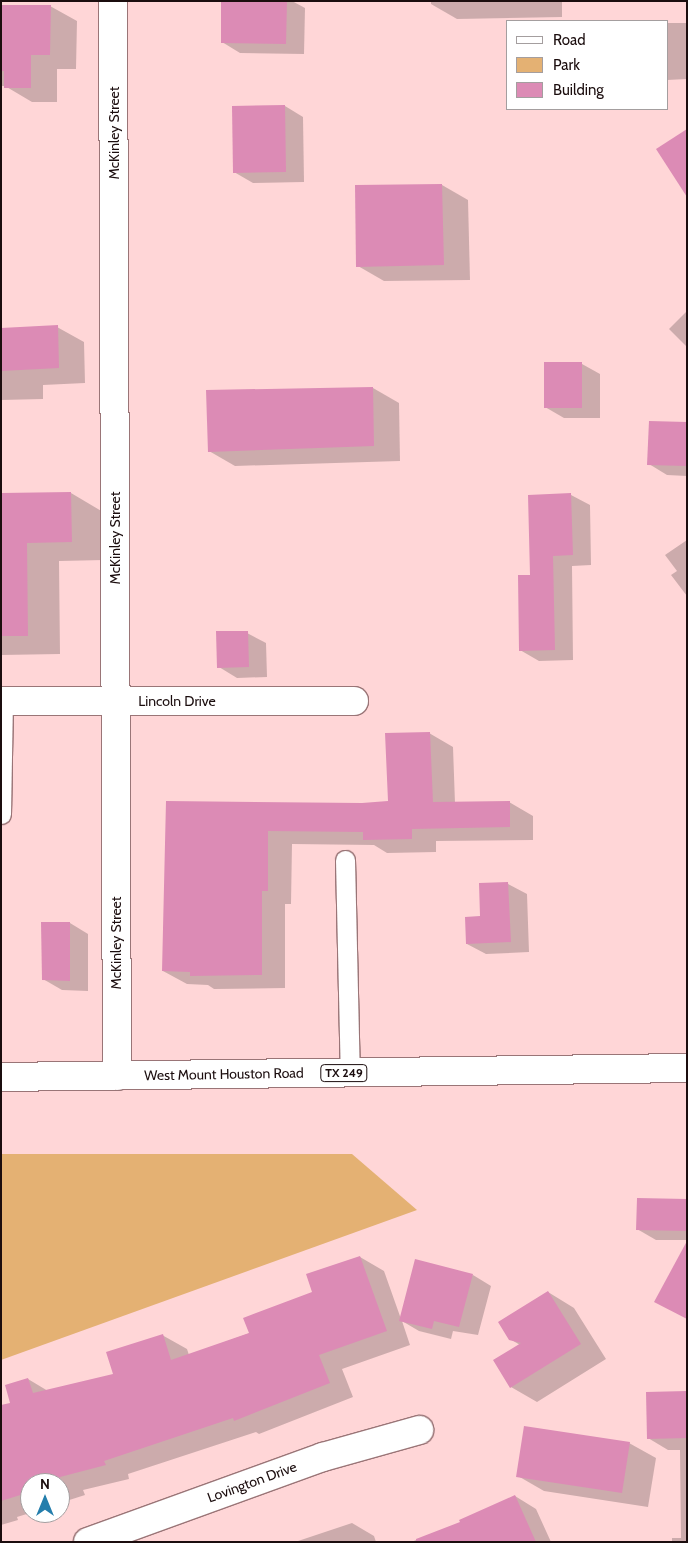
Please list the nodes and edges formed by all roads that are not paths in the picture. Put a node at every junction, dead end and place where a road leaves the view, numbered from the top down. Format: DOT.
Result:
graph roads {
  1 [pos="113,1"];
  2 [pos="2,701"];
  3 [pos="116,701"];
  4 [pos="354,701"];
  5 [pos="1,814"];
  6 [pos="346,860"];
  7 [pos="687,1068"];
  8 [pos="350,1073"];
  9 [pos="117,1076"];
  10 [pos="1,1077"];
  11 [pos="419,1430"];
  12 [pos="88,1542"];
  1 -- 3 [label="street, McKinley Street"];
  2 -- 3 [label="street, Lincoln Drive"];
  2 -- 5 [label="lane"];
  3 -- 4 [label="street, Lincoln Drive"];
  3 -- 9 [label="street, McKinley Street"];
  6 -- 8 [label="lane"];
  7 -- 8 [label="street, West Mount Houston Road / TX 249"];
  8 -- 9 [label="street, West Mount Houston Road / TX 249"];
  9 -- 10 [label="street, West Mount Houston Road / TX 249"];
  11 -- 12 [label="street, Lovington Drive"];
}
